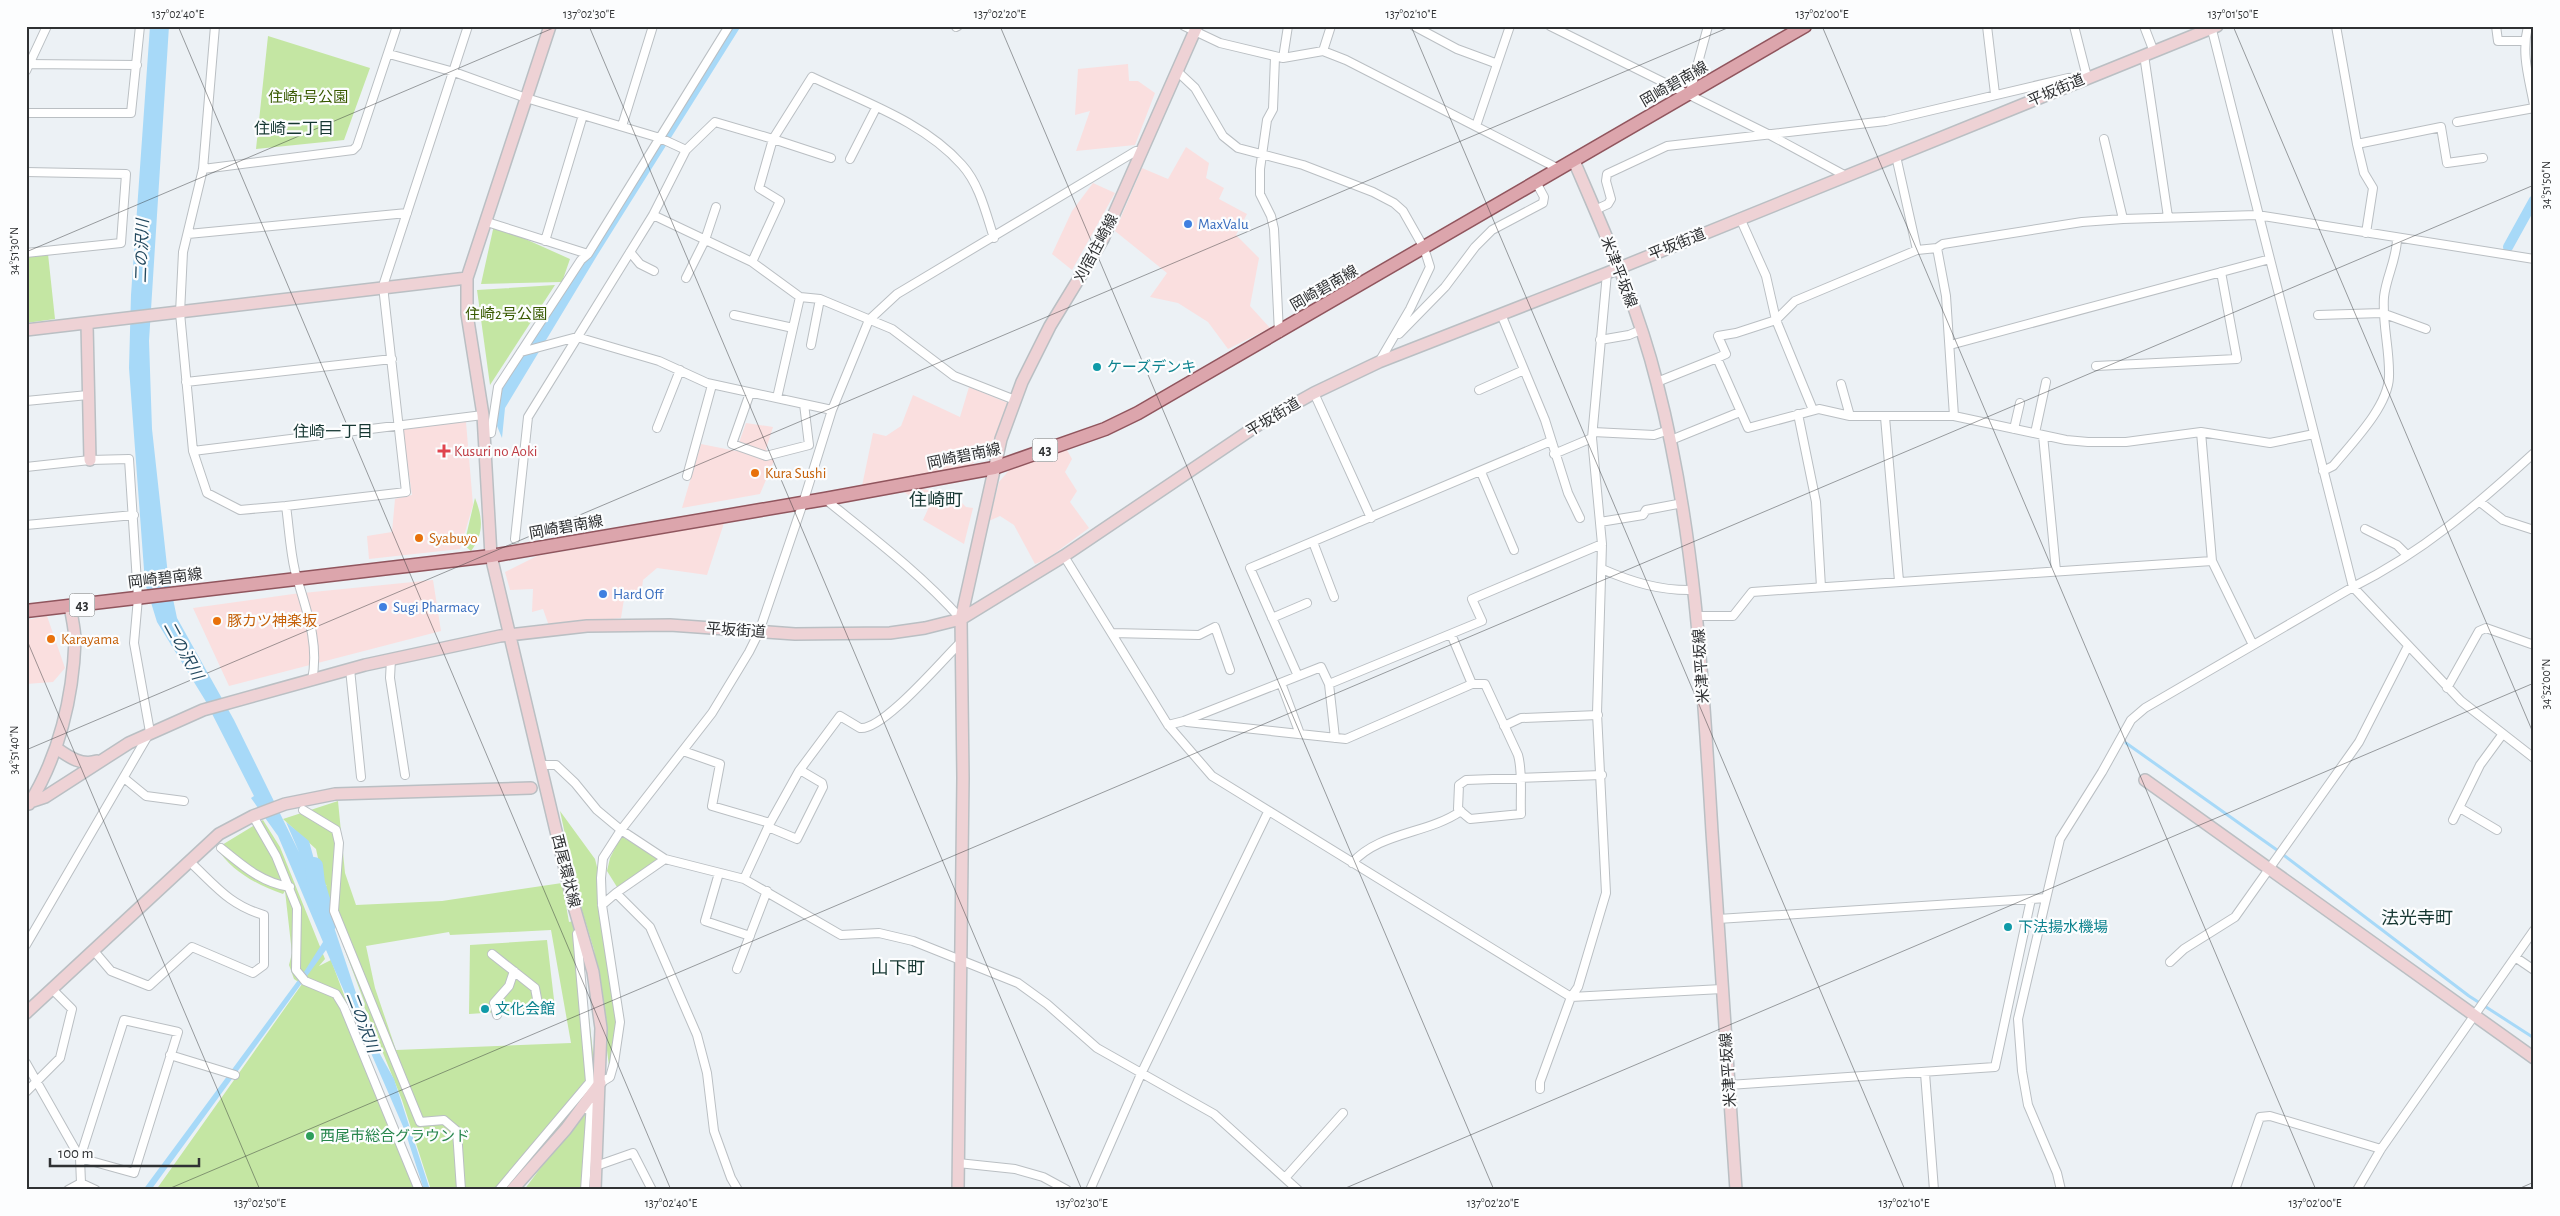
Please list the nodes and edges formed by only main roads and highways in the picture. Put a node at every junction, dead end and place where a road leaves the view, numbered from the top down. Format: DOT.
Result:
graph roads {
  1 [pos="1805,26"];
  2 [pos="26,611"];
  1 -- 2 [label="main road, 岡崎碧南線 / 43"];
}
